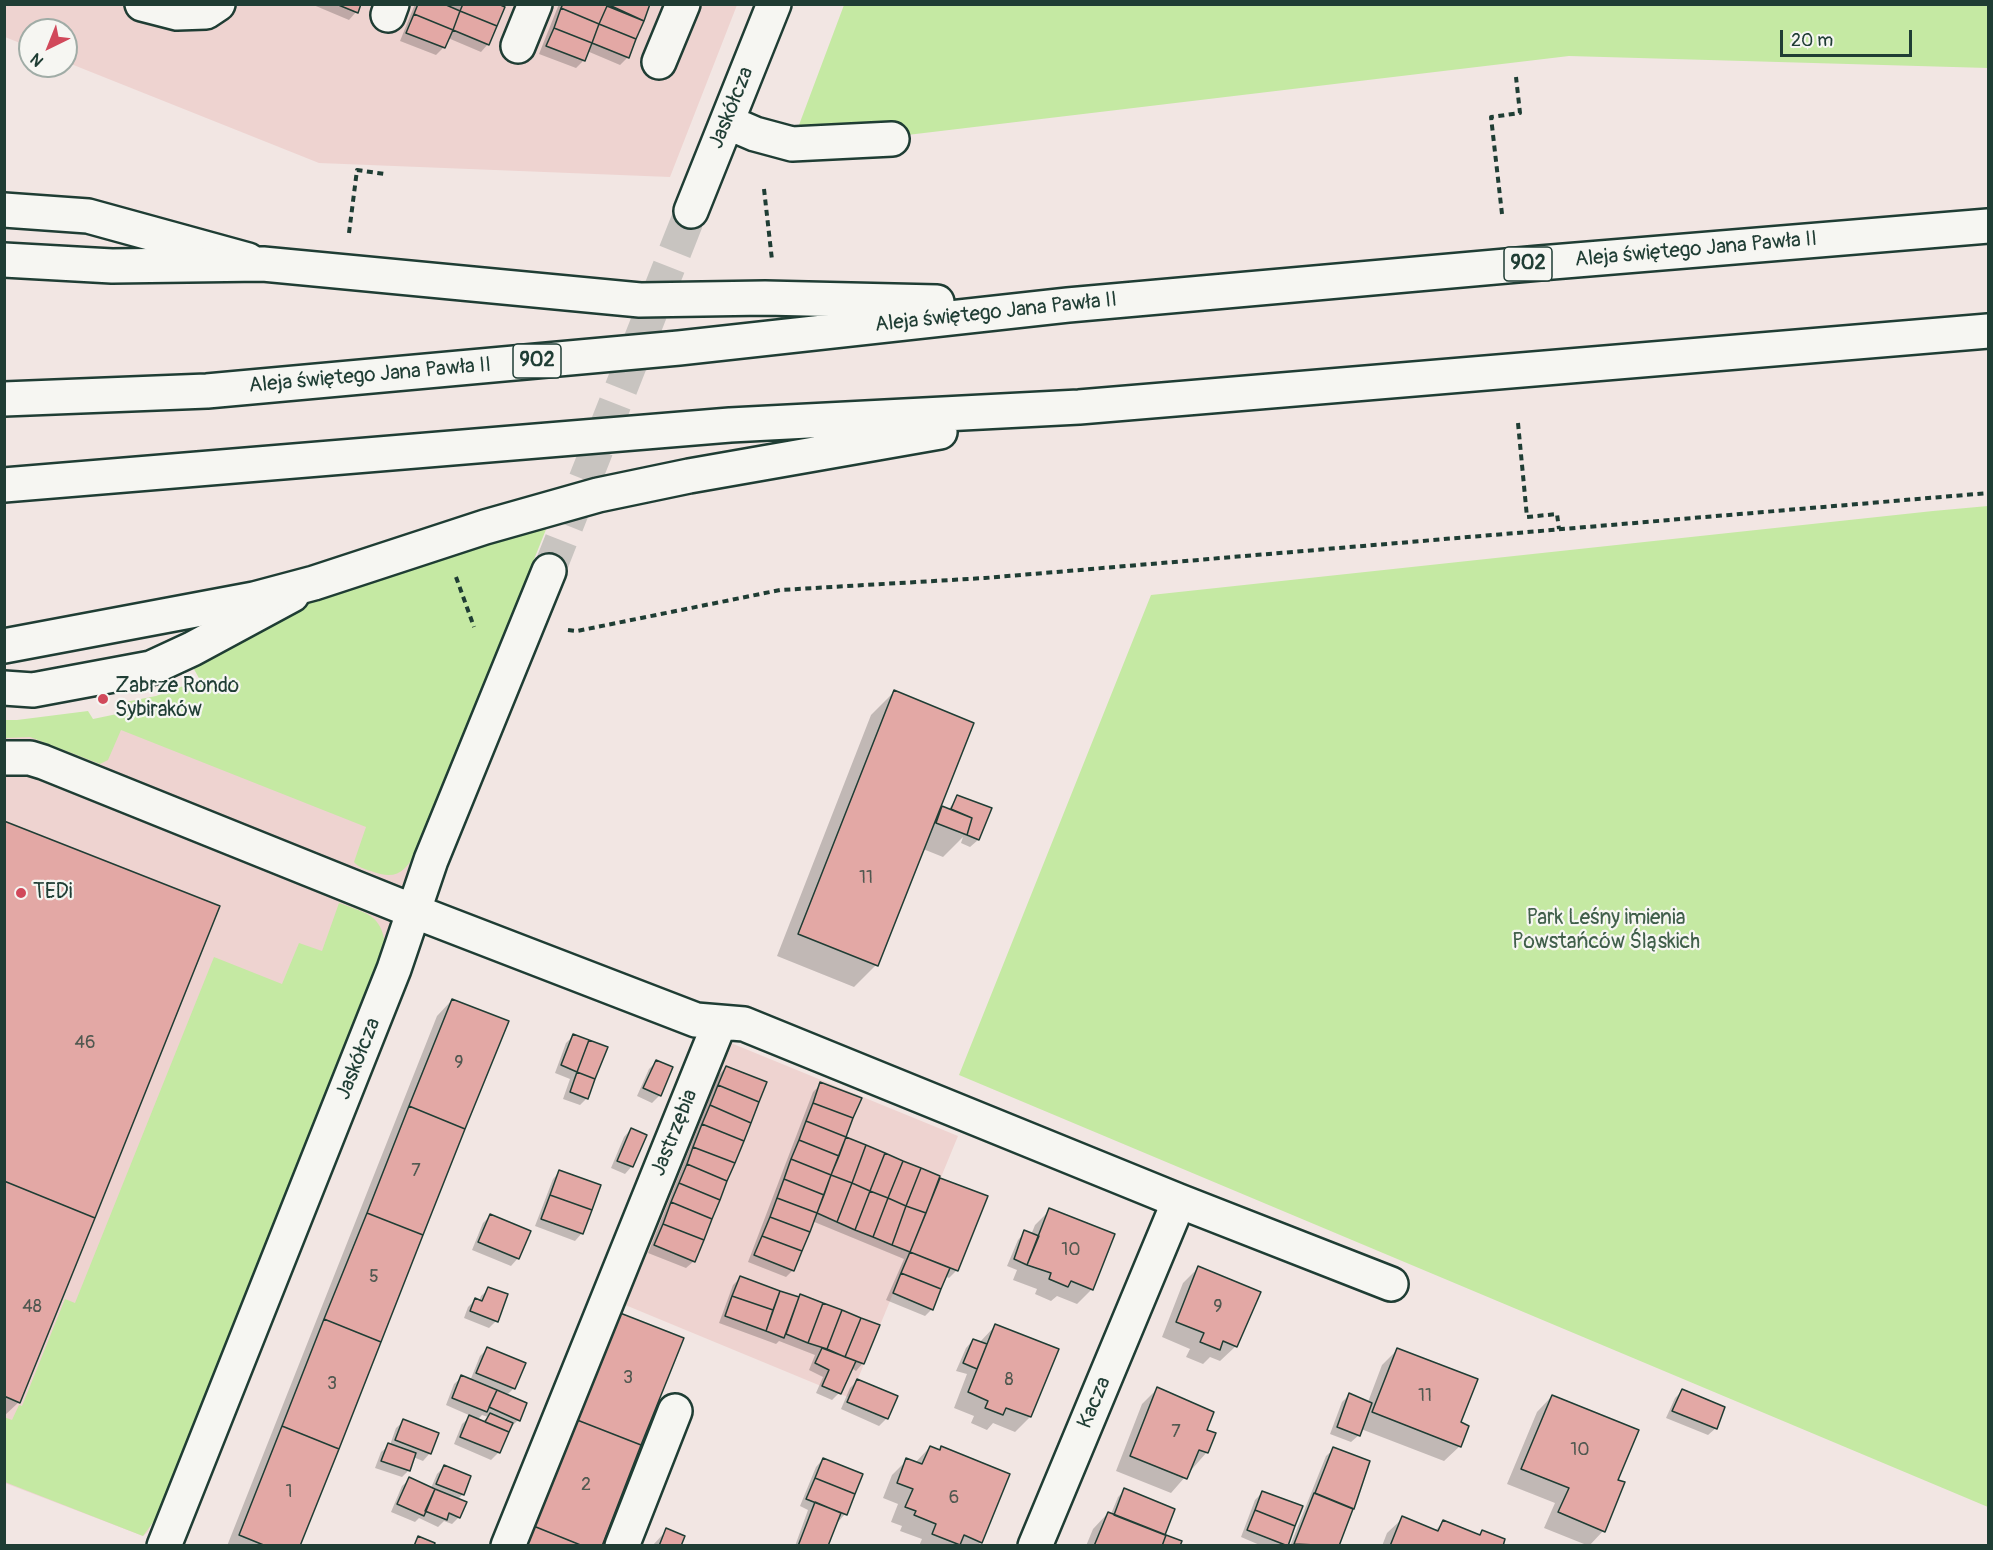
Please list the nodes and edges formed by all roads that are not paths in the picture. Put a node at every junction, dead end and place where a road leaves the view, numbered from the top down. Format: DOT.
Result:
graph roads {
  1 [pos="142,4"];
  2 [pos="218,4"];
  3 [pos="535,4"];
  4 [pos="682,4"];
  5 [pos="774,4"];
  6 [pos="518,46"];
  7 [pos="659,62"];
  8 [pos="727,122"];
  9 [pos="892,139"];
  10 [pos="4,210"];
  11 [pos="691,212"];
  12 [pos="1989,226"];
  13 [pos="4,260"];
  14 [pos="263,264"];
  15 [pos="1068,305"];
  16 [pos="1989,331"];
  17 [pos="4,399"];
  18 [pos="1079,407"];
  19 [pos="4,485"];
  20 [pos="549,571"];
  21 [pos="314,583"];
  22 [pos="4,646"];
  23 [pos="4,688"];
  24 [pos="4,758"];
  25 [pos="414,911"];
  26 [pos="720,1022"];
  27 [pos="1179,1201"];
  28 [pos="1390,1284"];
  29 [pos="675,1412"];
  30 [pos="164,1545"];
  31 [pos="508,1545"];
  32 [pos="622,1545"];
  33 [pos="1035,1545"];
  1 -- 2 [label="main road"];
  3 -- 6 [label="main road"];
  4 -- 7 [label="main road"];
  5 -- 8 [label="main road, Jaskółcza"];
  8 -- 9 [label="main road"];
  8 -- 11 [label="main road, Jaskółcza"];
  10 -- 14 [label="main road"];
  12 -- 15 [label="main road, Aleja świętego Jana Pawła II / 902"];
  13 -- 14 [label="main road"];
  14 -- 15 [label="main road"];
  15 -- 17 [label="main road, Aleja świętego Jana Pawła II / 902"];
  16 -- 18 [label="main road"];
  18 -- 19 [label="main road"];
  18 -- 21 [label="main road"];
  20 -- 25 [label="main road, Jaskółcza"];
  21 -- 22 [label="main road"];
  21 -- 23 [label="main road"];
  24 -- 25 [label="main road"];
  25 -- 26 [label="main road"];
  25 -- 30 [label="main road, Jaskółcza"];
  26 -- 27 [label="main road"];
  26 -- 31 [label="main road, Jastrzębia"];
  27 -- 28 [label="main road"];
  27 -- 33 [label="main road, Kacza"];
  29 -- 32 [label="main road"];
}
